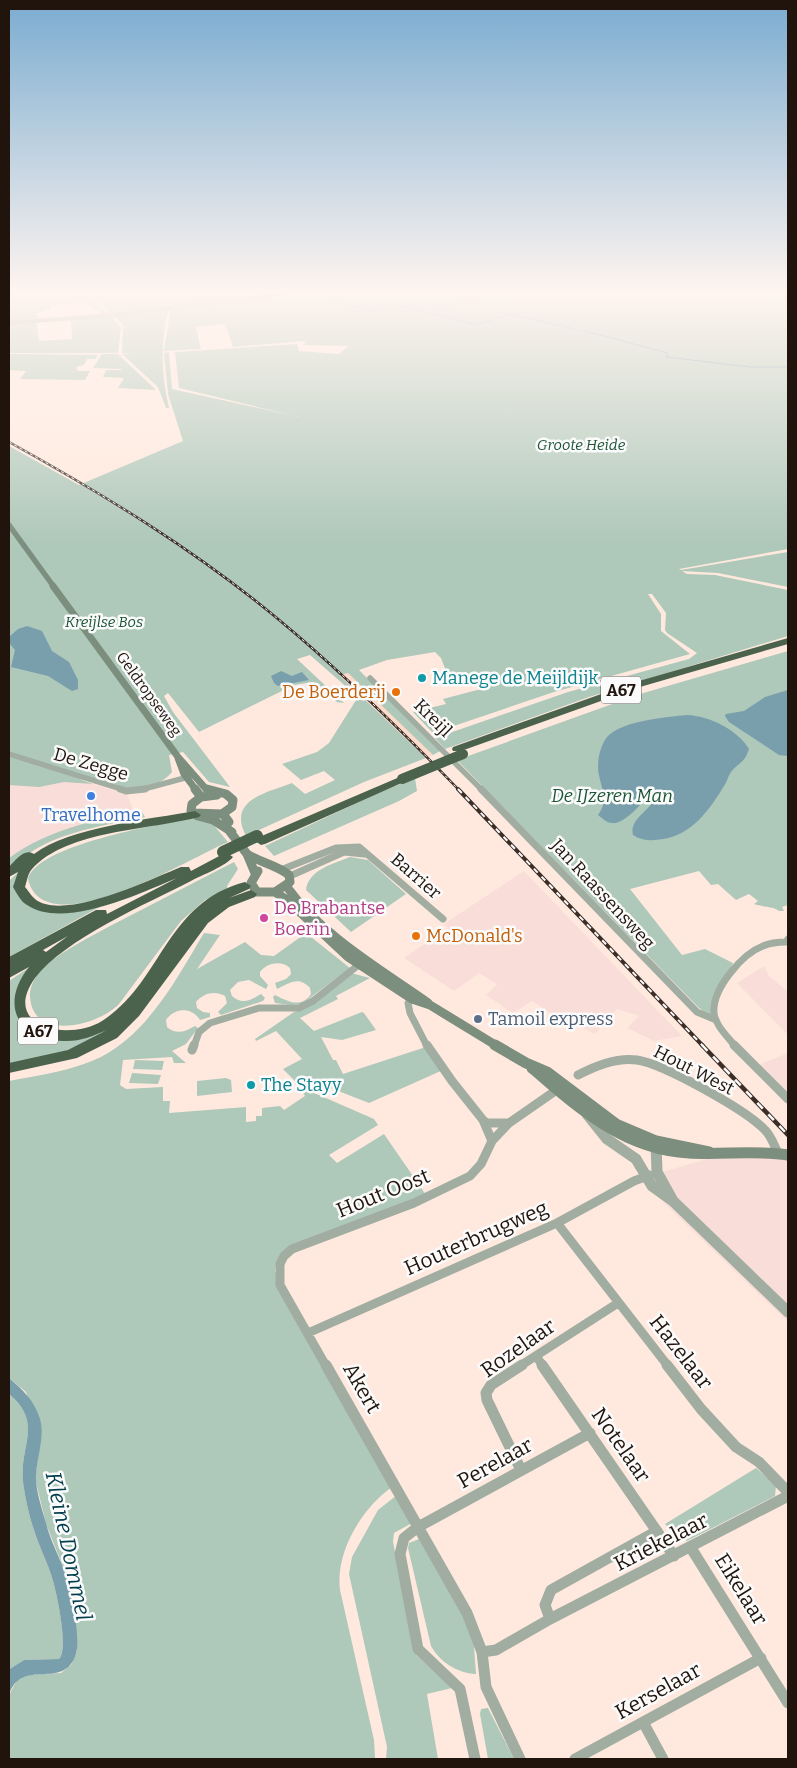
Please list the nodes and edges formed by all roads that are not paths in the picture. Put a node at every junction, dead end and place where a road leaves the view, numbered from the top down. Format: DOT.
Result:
graph roads {
  1 [pos="9,525"];
  2 [pos="788,641"];
  3 [pos="788,646"];
  4 [pos="370,678"];
  5 [pos="460,752"];
  6 [pos="9,754"];
  7 [pos="178,758"];
  8 [pos="195,776"];
  9 [pos="186,778"];
  10 [pos="474,781"];
  11 [pos="230,799"];
  12 [pos="196,807"];
  13 [pos="225,813"];
  14 [pos="212,817"];
  15 [pos="232,832"];
  16 [pos="225,855"];
  17 [pos="370,855"];
  18 [pos="249,858"];
  19 [pos="184,870"];
  20 [pos="260,870"];
  21 [pos="285,872"];
  22 [pos="9,873"];
  23 [pos="249,890"];
  24 [pos="279,892"];
  25 [pos="293,903"];
  26 [pos="444,919"];
  27 [pos="102,922"];
  28 [pos="787,942"];
  29 [pos="9,962"];
  30 [pos="362,962"];
  31 [pos="9,973"];
  32 [pos="415,996"];
  33 [pos="716,1020"];
  34 [pos="192,1050"];
  35 [pos="526,1063"];
  36 [pos="9,1068"];
  37 [pos="578,1075"];
  38 [pos="558,1089"];
  39 [pos="788,1099"];
  40 [pos="586,1114"];
  41 [pos="483,1120"];
  42 [pos="509,1123"];
  43 [pos="492,1141"];
  44 [pos="656,1145"];
  45 [pos="785,1153"];
  46 [pos="652,1174"];
  47 [pos="673,1201"];
  48 [pos="557,1223"];
  49 [pos="278,1266"];
  50 [pos="618,1303"];
  51 [pos="788,1312"];
  52 [pos="308,1333"];
  53 [pos="536,1356"];
  54 [pos="590,1433"];
  55 [pos="521,1470"];
  56 [pos="788,1492"];
  57 [pos="788,1496"];
  58 [pos="418,1527"];
  59 [pos="657,1531"];
  60 [pos="691,1548"];
  61 [pos="674,1556"];
  62 [pos="550,1619"];
  63 [pos="482,1652"];
  64 [pos="761,1658"];
  65 [pos="788,1703"];
  66 [pos="643,1722"];
  67 [pos="475,1759"];
  68 [pos="520,1759"];
  69 [pos="576,1759"];
  70 [pos="663,1759"];
  1 -- 7 [label="main road, Geldropseweg"];
  2 -- 5 [label="highway, A67"];
  3 -- 5 [label="highway, A67"];
  4 -- 10 [label="street, Kreijl"];
  5 -- 16 [label="highway, A67, bridge"];
  6 -- 9 [label="street, De Zegge"];
  7 -- 8 [label="main road"];
  7 -- 9 [label="main road"];
  8 -- 9 [label="street, De Zegge"];
  8 -- 11 [label="main road"];
  9 -- 12 [label="main road"];
  10 -- 33 [label="street, Jan Raassensweg"];
  11 -- 12 [label="main road"];
  11 -- 13 [label="main road"];
  12 -- 14 [label="main road"];
  12 -- 19 [label="highway, A67"];
  12 -- 22 [label="highway"];
  13 -- 14 [label="main road"];
  13 -- 15 [label="main road"];
  14 -- 15 [label="main road"];
  15 -- 18 [label="main road"];
  16 -- 19 [label="highway, A67"];
  16 -- 27 [label="highway, A67"];
  17 -- 21 [label="street, Barrier"];
  17 -- 21 [label="street, Barrier"];
  17 -- 26 [label="street, Barrier"];
  18 -- 20 [label="main road"];
  18 -- 20 [label="main road"];
  19 -- 29 [label="highway, A67"];
  20 -- 21 [label="main road"];
  20 -- 23 [label="main road"];
  21 -- 24 [label="main road"];
  23 -- 24 [label="main road"];
  23 -- 27 [label="highway, A67"];
  23 -- 36 [label="highway, A67"];
  24 -- 25 [label="main road"];
  24 -- 25 [label="main road"];
  25 -- 30 [label="main road"];
  27 -- 31 [label="highway, A67"];
  28 -- 33 [label="street"];
  30 -- 32 [label="main road"];
  30 -- 34 [label="street"];
  32 -- 35 [label="main road"];
  32 -- 41 [label="street"];
  33 -- 39 [label="street"];
  35 -- 38 [label="main road"];
  35 -- 44 [label="main road"];
  37 -- 45 [label="street, Hout West"];
  38 -- 40 [label="main road"];
  38 -- 42 [label="street, Hout Oost"];
  40 -- 44 [label="main road"];
  40 -- 46 [label="street"];
  41 -- 42 [label="street"];
  41 -- 43 [label="street"];
  42 -- 43 [label="street, Hout Oost"];
  43 -- 49 [label="street, Hout Oost"];
  44 -- 45 [label="main road"];
  44 -- 46 [label="street"];
  46 -- 47 [label="street"];
  46 -- 48 [label="street, Houterbrugweg"];
  47 -- 51 [label="street"];
  48 -- 50 [label="street, Hazelaar"];
  48 -- 52 [label="street, Houterbrugweg"];
  49 -- 52 [label="street, Akert"];
  50 -- 53 [label="street, Rozelaar"];
  50 -- 56 [label="street, Hazelaar"];
  52 -- 58 [label="street, Akert"];
  53 -- 54 [label="street, Notelaar"];
  53 -- 55 [label="street, Rozelaar"];
  54 -- 55 [label="street, Perelaar"];
  54 -- 59 [label="street, Notelaar"];
  55 -- 58 [label="street, Perelaar"];
  57 -- 60 [label="street, Kriekelaar"];
  58 -- 63 [label="street, Akert"];
  58 -- 67 [label="street"];
  59 -- 61 [label="street, Notelaar"];
  59 -- 62 [label="street, Kriekelaar"];
  60 -- 61 [label="street, Kriekelaar"];
  60 -- 64 [label="street, Eikelaar"];
  61 -- 62 [label="street, Kriekelaar"];
  62 -- 63 [label="street, Kriekelaar"];
  63 -- 68 [label="street, Akert"];
  64 -- 65 [label="street, Eikelaar"];
  64 -- 66 [label="street, Kerselaar"];
  66 -- 69 [label="street, Kerselaar"];
  66 -- 70 [label="street"];
}
